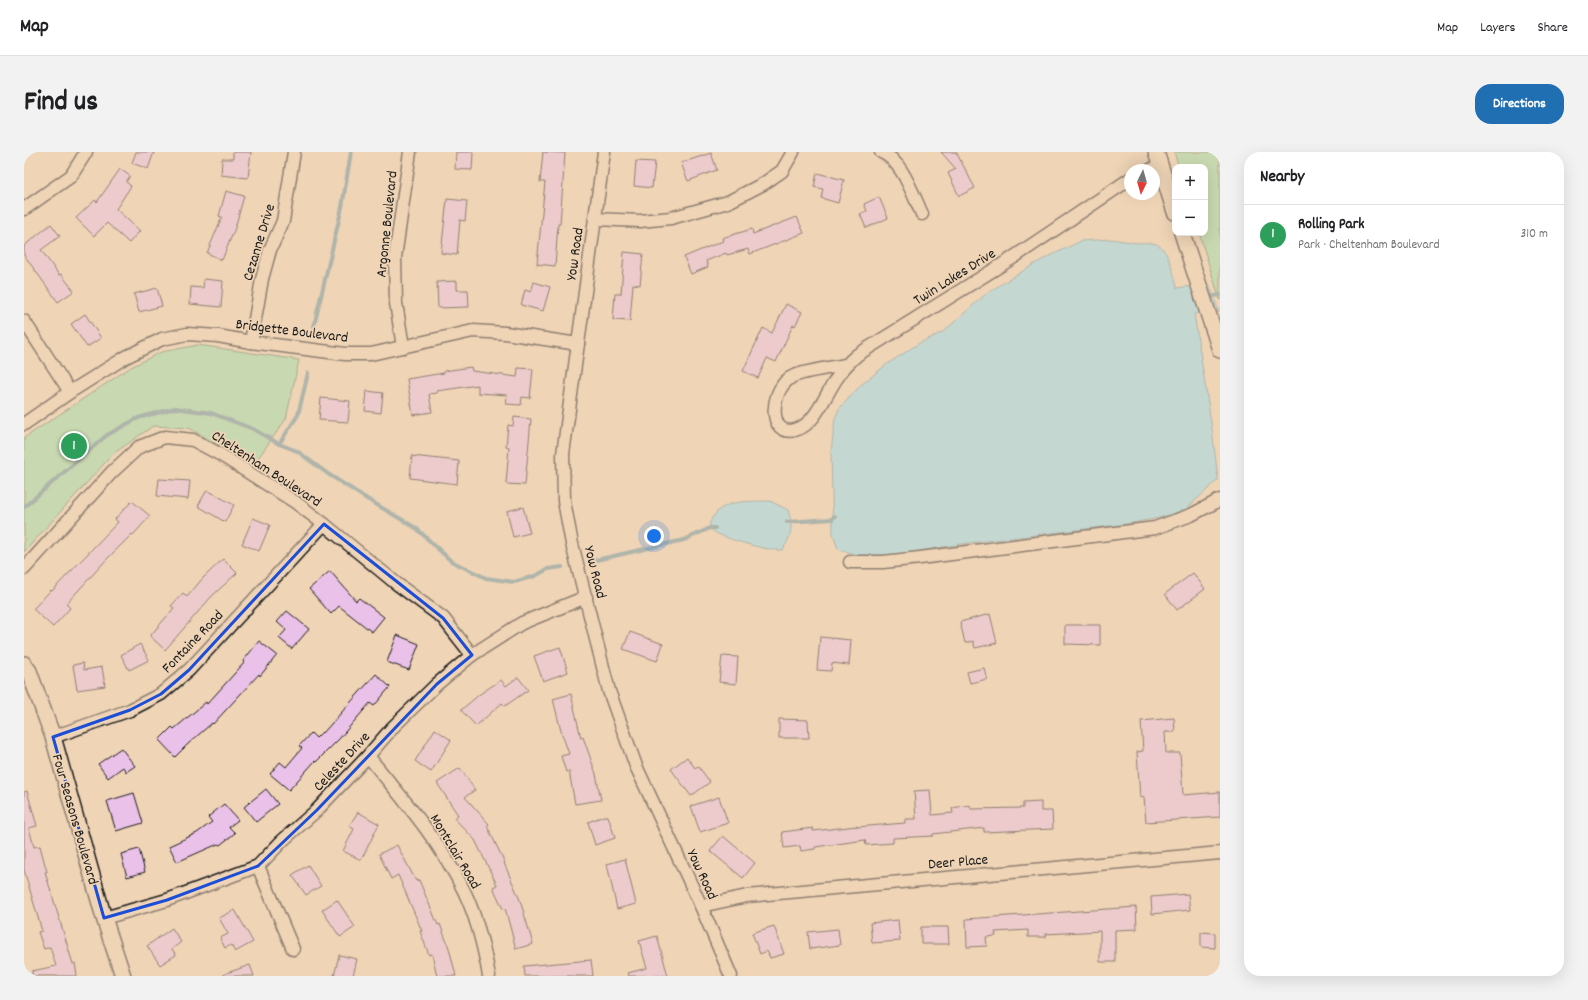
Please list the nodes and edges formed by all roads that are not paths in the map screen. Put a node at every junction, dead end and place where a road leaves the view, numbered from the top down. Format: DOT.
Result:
graph roads {
  1 [pos="86,152"];
  2 [pos="294,152"];
  3 [pos="410,152"];
  4 [pos="604,152"];
  5 [pos="793,152"];
  6 [pos="881,152"];
  7 [pos="1155,163"];
  8 [pos="1124,183"];
  9 [pos="1172,205"];
  10 [pos="24,209"];
  11 [pos="922,214"];
  12 [pos="595,219"];
  13 [pos="1183,236"];
  14 [pos="24,321"];
  15 [pos="251,342"];
  16 [pos="578,344"];
  17 [pos="403,347"];
  18 [pos="1220,350"];
  19 [pos="846,365"];
  20 [pos="70,392"];
  21 [pos="24,424"];
  22 [pos="1220,500"];
  23 [pos="324,524"];
  24 [pos="850,562"];
  25 [pos="24,569"];
  26 [pos="586,597"];
  27 [pos="472,655"];
  28 [pos="24,664"];
  29 [pos="53,737"];
  30 [pos="368,756"];
  31 [pos="1220,852"];
  32 [pos="258,866"];
  33 [pos="701,906"];
  34 [pos="104,918"];
  35 [pos="293,949"];
  36 [pos="123,976"];
  37 [pos="489,976"];
  38 [pos="731,976"];
  1 -- 10 [label="street"];
  2 -- 15 [label="street, Cezanne Drive"];
  3 -- 17 [label="street, Argonne Boulevard"];
  4 -- 12 [label="street, Yow Road"];
  5 -- 12 [label="street"];
  6 -- 11 [label="street"];
  7 -- 9 [label="street"];
  8 -- 19 [label="street, Twin Lakes Drive"];
  12 -- 16 [label="street, Yow Road"];
  13 -- 18 [label="street"];
  14 -- 20 [label="street"];
  15 -- 17 [label="street, Bridgette Boulevard"];
  15 -- 20 [label="street, Bridgette Boulevard"];
  16 -- 17 [label="street, Bridgette Boulevard"];
  16 -- 26 [label="street, Yow Road"];
  19 -- 19 [label="street, Twin Lakes Drive"];
  20 -- 21 [label="street, Bridgette Boulevard"];
  22 -- 24 [label="street"];
  23 -- 25 [label="street, Cheltenham Boulevard"];
  23 -- 27 [label="street, Cheltenham Boulevard"];
  23 -- 29 [label="street, Fontaine Road"];
  26 -- 27 [label="street, Celeste Drive"];
  26 -- 33 [label="street, Yow Road"];
  27 -- 30 [label="street, Celeste Drive"];
  28 -- 29 [label="street, Four Seasons Boulevard"];
  29 -- 34 [label="street, Four Seasons Boulevard"];
  30 -- 32 [label="street, Celeste Drive"];
  30 -- 37 [label="street, Montclair Road"];
  31 -- 33 [label="street, Deer Place"];
  32 -- 34 [label="street, Celeste Drive"];
  32 -- 35 [label="street"];
  33 -- 38 [label="street, Yow Road"];
  34 -- 36 [label="street, Four Seasons Boulevard"];
}
